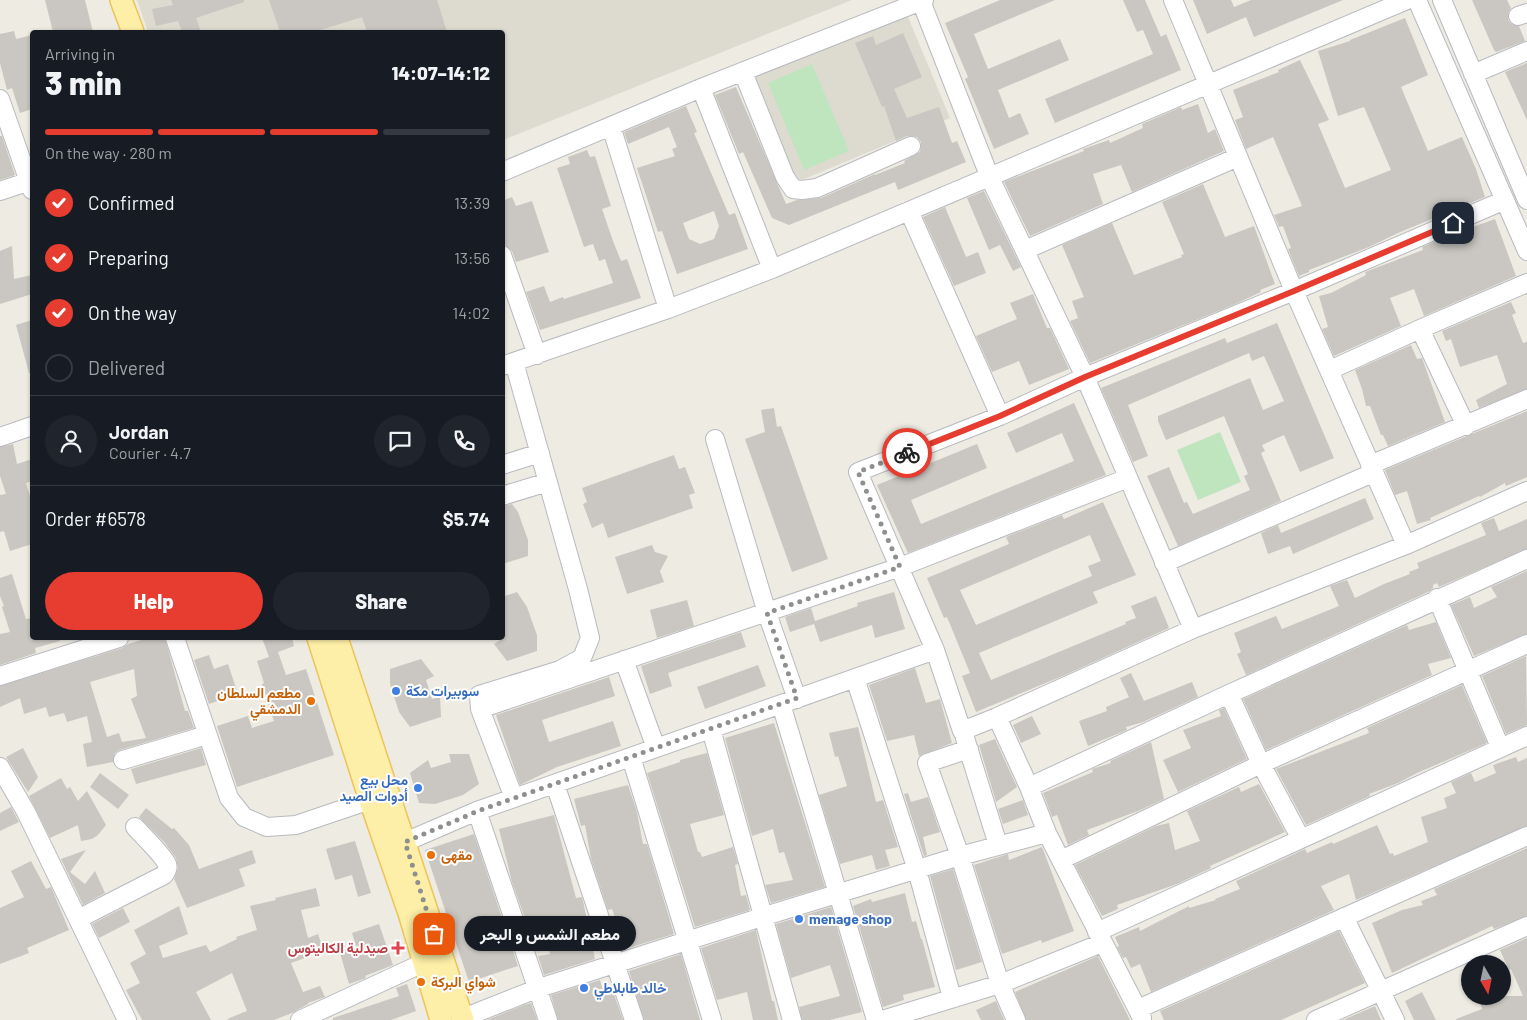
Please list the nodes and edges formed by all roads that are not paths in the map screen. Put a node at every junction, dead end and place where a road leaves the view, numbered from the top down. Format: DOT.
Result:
graph roads {
  1 [pos="106,0"];
  2 [pos="121,0"];
  3 [pos="923,0"];
  4 [pos="1173,0"];
  5 [pos="1407,0"];
  6 [pos="1417,0"];
  7 [pos="1442,0"];
  8 [pos="116,30"];
  9 [pos="131,30"];
  10 [pos="1527,51"];
  11 [pos="743,72"];
  12 [pos="1473,74"];
  13 [pos="1208,84"];
  14 [pos="702,88"];
  15 [pos="0,99"];
  16 [pos="611,126"];
  17 [pos="911,146"];
  18 [pos="1238,156"];
  19 [pos="505,171"];
  20 [pos="990,178"];
  21 [pos="30,182"];
  22 [pos="30,185"];
  23 [pos="0,191"];
  24 [pos="1506,200"];
  25 [pos="1527,200"];
  26 [pos="909,211"];
  27 [pos="1025,250"];
  28 [pos="1527,251"];
  29 [pos="505,264"];
  30 [pos="772,269"];
  31 [pos="1527,283"];
  32 [pos="1294,291"];
  33 [pos="668,309"];
  34 [pos="1420,329"];
  35 [pos="536,355"];
  36 [pos="508,364"];
  37 [pos="1330,370"];
  38 [pos="1085,377"];
  39 [pos="1527,399"];
  40 [pos="1000,416"];
  41 [pos="1466,426"];
  42 [pos="30,427"];
  43 [pos="0,437"];
  44 [pos="715,439"];
  45 [pos="540,453"];
  46 [pos="505,464"];
  47 [pos="1371,469"];
  48 [pos="1128,478"];
  49 [pos="548,482"];
  50 [pos="1527,491"];
  51 [pos="505,495"];
  52 [pos="1406,545"];
  53 [pos="1527,559"];
  54 [pos="1164,563"];
  55 [pos="900,567"];
  56 [pos="1437,598"];
  57 [pos="767,613"];
  58 [pos="1193,629"];
  59 [pos="112,640"];
  60 [pos="176,640"];
  61 [pos="319,640"];
  62 [pos="338,640"];
  63 [pos="1527,644"];
  64 [pos="935,650"];
  65 [pos="624,660"];
  66 [pos="1467,671"];
  67 [pos="0,676"];
  68 [pos="855,678"];
  69 [pos="1229,694"];
  70 [pos="789,701"];
  71 [pos="480,709"];
  72 [pos="997,717"];
  73 [pos="711,729"];
  74 [pos="962,731"];
  75 [pos="207,733"];
  76 [pos="1527,736"];
  77 [pos="656,748"];
  78 [pos="1500,748"];
  79 [pos="969,750"];
  80 [pos="631,757"];
  81 [pos="123,760"];
  82 [pos="1261,764"];
  83 [pos="0,767"];
  84 [pos="555,784"];
  85 [pos="1029,787"];
  86 [pos="514,798"];
  87 [pos="370,800"];
  88 [pos="478,811"];
  89 [pos="135,827"];
  90 [pos="1047,833"];
  91 [pos="1527,836"];
  92 [pos="1301,839"];
  93 [pos="405,842"];
  94 [pos="998,845"];
  95 [pos="960,856"];
  96 [pos="1061,860"];
  97 [pos="916,870"];
  98 [pos="837,894"];
  99 [pos="762,917"];
  100 [pos="1344,917"];
  101 [pos="78,919"];
  102 [pos="1527,926"];
  103 [pos="1100,937"];
  104 [pos="689,941"];
  105 [pos="432,957"];
  106 [pos="616,964"];
  107 [pos="1000,984"];
  108 [pos="538,988"];
  109 [pos="1381,991"];
  110 [pos="952,998"];
  111 [pos="334,1013"];
  112 [pos="1140,1015"];
  113 [pos="463,1019"];
  114 [pos="127,1020"];
  115 [pos="300,1020"];
  116 [pos="441,1020"];
  117 [pos="548,1020"];
  118 [pos="634,1020"];
  119 [pos="712,1020"];
  120 [pos="792,1020"];
  121 [pos="876,1020"];
  122 [pos="882,1020"];
  123 [pos="1016,1020"];
  124 [pos="1316,1020"];
  125 [pos="1395,1020"];
  1 -- 8 [label="main road"];
  2 -- 9 [label="main road"];
  3 -- 11 [label="street"];
  3 -- 20 [label="street"];
  4 -- 13 [label="street"];
  5 -- 13 [label="street"];
  6 -- 24 [label="street"];
  7 -- 12 [label="street"];
  10 -- 12 [label="street"];
  11 -- 14 [label="street"];
  11 -- 17 [label="street"];
  12 -- 25 [label="street"];
  13 -- 18 [label="street"];
  13 -- 20 [label="street"];
  14 -- 16 [label="street"];
  14 -- 30 [label="street"];
  15 -- 21 [label="street"];
  16 -- 19 [label="street"];
  16 -- 33 [label="street"];
  18 -- 27 [label="street"];
  18 -- 32 [label="street"];
  20 -- 26 [label="street"];
  20 -- 27 [label="street"];
  22 -- 23 [label="street"];
  24 -- 28 [label="street"];
  24 -- 32 [label="street"];
  26 -- 30 [label="street"];
  26 -- 40 [label="street"];
  27 -- 38 [label="street"];
  29 -- 35 [label="street"];
  30 -- 33 [label="street"];
  31 -- 34 [label="street"];
  32 -- 37 [label="street"];
  32 -- 38 [label="street"];
  33 -- 35 [label="street"];
  34 -- 37 [label="street"];
  34 -- 41 [label="street"];
  35 -- 36 [label="street"];
  36 -- 45 [label="street"];
  37 -- 47 [label="street"];
  38 -- 40 [label="street"];
  38 -- 48 [label="street"];
  39 -- 41 [label="street"];
  40 -- 55 [label="street"];
  41 -- 47 [label="street"];
  42 -- 43 [label="street"];
  44 -- 57 [label="street"];
  45 -- 46 [label="street"];
  45 -- 49 [label="street"];
  47 -- 52 [label="street"];
  47 -- 54 [label="street"];
  48 -- 54 [label="street"];
  48 -- 55 [label="street"];
  49 -- 51 [label="street"];
  49 -- 71 [label="street"];
  50 -- 52 [label="street"];
  52 -- 58 [label="street"];
  53 -- 56 [label="street"];
  54 -- 58 [label="street"];
  55 -- 57 [label="street"];
  55 -- 64 [label="street"];
  56 -- 66 [label="street"];
  56 -- 69 [label="street"];
  57 -- 65 [label="street"];
  57 -- 70 [label="street"];
  58 -- 72 [label="street"];
  59 -- 67 [label="street"];
  60 -- 75 [label="street"];
  61 -- 87 [label="main road"];
  62 -- 93 [label="main road"];
  63 -- 66 [label="street"];
  64 -- 68 [label="street"];
  64 -- 74 [label="street"];
  65 -- 71 [label="street"];
  65 -- 77 [label="street"];
  66 -- 78 [label="street"];
  66 -- 82 [label="street"];
  68 -- 70 [label="street"];
  68 -- 97 [label="street"];
  69 -- 82 [label="street"];
  69 -- 85 [label="street"];
  70 -- 73 [label="street"];
  70 -- 98 [label="street"];
  71 -- 86 [label="street"];
  72 -- 74 [label="street"];
  72 -- 85 [label="street"];
  73 -- 77 [label="street"];
  73 -- 99 [label="street"];
  74 -- 79 [label="street"];
  75 -- 81 [label="street"];
  75 -- 87 [label="street"];
  76 -- 78 [label="street"];
  77 -- 80 [label="street"];
  78 -- 92 [label="street"];
  79 -- 94 [label="street"];
  79 -- 95 [label="street"];
  80 -- 84 [label="street"];
  80 -- 104 [label="street"];
  82 -- 92 [label="street"];
  82 -- 96 [label="street"];
  83 -- 101 [label="street"];
  84 -- 86 [label="street"];
  84 -- 106 [label="street"];
  85 -- 90 [label="street"];
  86 -- 88 [label="street"];
  87 -- 105 [label="main road"];
  88 -- 93 [label="street"];
  88 -- 108 [label="street"];
  89 -- 101 [label="street"];
  90 -- 94 [label="street"];
  90 -- 96 [label="street"];
  91 -- 100 [label="street"];
  92 -- 103 [label="street"];
  93 -- 105 [label="main road"];
  94 -- 95 [label="street"];
  95 -- 97 [label="street"];
  95 -- 107 [label="street"];
  96 -- 103 [label="street"];
  97 -- 98 [label="street"];
  97 -- 110 [label="street"];
  98 -- 99 [label="street"];
  98 -- 121 [label="street"];
  99 -- 104 [label="street"];
  99 -- 120 [label="street"];
  100 -- 109 [label="street"];
  100 -- 112 [label="street"];
  101 -- 114 [label="street"];
  102 -- 109 [label="street"];
  103 -- 107 [label="street"];
  103 -- 112 [label="street"];
  104 -- 106 [label="street"];
  104 -- 119 [label="street"];
  105 -- 111 [label="street"];
  105 -- 113 [label="main road"];
  105 -- 116 [label="main road"];
  106 -- 108 [label="street"];
  106 -- 118 [label="street"];
  107 -- 110 [label="street"];
  107 -- 123 [label="street"];
  108 -- 113 [label="street"];
  108 -- 117 [label="street"];
  109 -- 124 [label="street"];
  109 -- 125 [label="street"];
  110 -- 122 [label="street"];
  111 -- 115 [label="street"];
}
